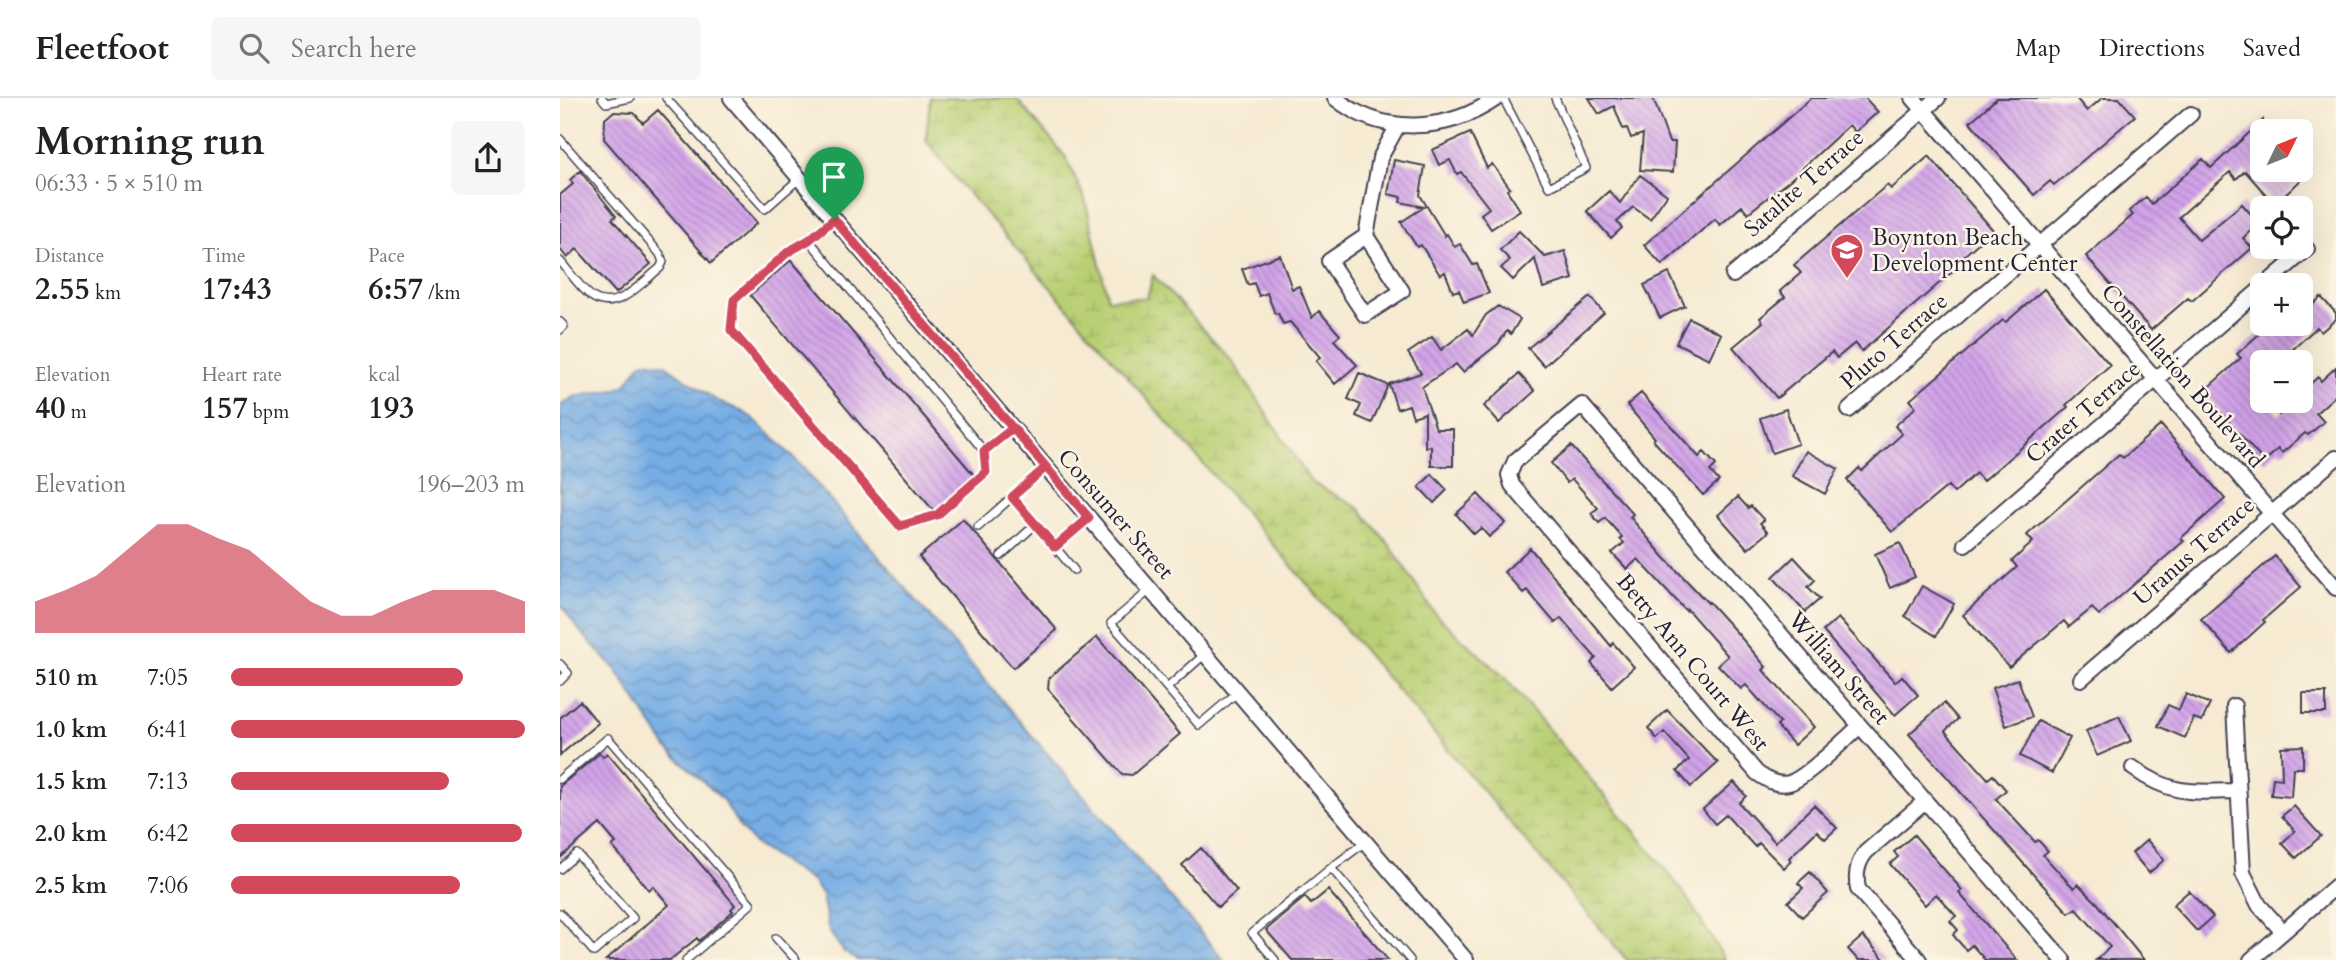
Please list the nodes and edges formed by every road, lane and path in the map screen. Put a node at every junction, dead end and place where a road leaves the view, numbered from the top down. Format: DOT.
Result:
graph roads {
  1 [pos="602,98"];
  2 [pos="630,98"];
  3 [pos="666,98"];
  4 [pos="731,98"];
  5 [pos="1335,98"];
  6 [pos="1497,98"];
  7 [pos="1503,98"];
  8 [pos="1555,98"];
  9 [pos="1913,98"];
  10 [pos="1938,98"];
  11 [pos="1924,110"];
  12 [pos="2191,114"];
  13 [pos="1398,125"];
  14 [pos="560,139"];
  15 [pos="800,178"];
  16 [pos="834,219"];
  17 [pos="1366,236"];
  18 [pos="809,240"];
  19 [pos="2040,245"];
  20 [pos="2295,259"];
  21 [pos="560,261"];
  22 [pos="2279,273"];
  23 [pos="1733,275"];
  24 [pos="2250,298"];
  25 [pos="560,322"];
  26 [pos="560,330"];
  27 [pos="2156,379"];
  28 [pos="1582,405"];
  29 [pos="1849,410"];
  30 [pos="1013,428"];
  31 [pos="984,451"];
  32 [pos="2336,458"];
  33 [pos="1046,467"];
  34 [pos="1012,497"];
  35 [pos="2272,514"];
  36 [pos="1089,518"];
  37 [pos="1036,524"];
  38 [pos="978,527"];
  39 [pos="1965,544"];
  40 [pos="1055,547"];
  41 [pos="1001,556"];
  42 [pos="1074,570"];
  43 [pos="2336,588"];
  44 [pos="1151,590"];
  45 [pos="1205,654"];
  46 [pos="560,664"];
  47 [pos="2081,679"];
  48 [pos="560,681"];
  49 [pos="1167,688"];
  50 [pos="1238,692"];
  51 [pos="2234,706"];
  52 [pos="1860,726"];
  53 [pos="2133,768"];
  54 [pos="560,779"];
  55 [pos="2238,791"];
  56 [pos="1924,802"];
  57 [pos="1365,842"];
  58 [pos="1331,868"];
  59 [pos="560,869"];
  60 [pos="2336,887"];
  61 [pos="560,913"];
  62 [pos="2283,932"];
  63 [pos="776,938"];
  64 [pos="686,960"];
  65 [pos="796,960"];
  66 [pos="1275,960"];
  67 [pos="1410,960"];
  68 [pos="1466,960"];
  69 [pos="1919,960"];
  70 [pos="2063,960"];
  71 [pos="2252,960"];
  1 -- 2 [label="lane"];
  3 -- 15 [label="lane"];
  4 -- 15 [label="street, Consumer Street"];
  5 -- 13 [label="street"];
  6 -- 13 [label="street"];
  7 -- 8 [label="lane"];
  9 -- 11 [label="street, Constellation Boulevard"];
  10 -- 11 [label="street, Satalite Terrace"];
  11 -- 19 [label="street, Constellation Boulevard"];
  11 -- 23 [label="street, Satalite Terrace"];
  12 -- 19 [label="street, Pluto Terrace"];
  13 -- 17 [label="street"];
  14 -- 21 [label="lane"];
  15 -- 16 [label="street, Consumer Street"];
  16 -- 18 [label="lane"];
  16 -- 30 [label="street, Consumer Street"];
  17 -- 17 [label="street"];
  18 -- 31 [label="lane"];
  18 -- 31 [label="lane"];
  19 -- 27 [label="street, Constellation Boulevard"];
  19 -- 29 [label="street, Pluto Terrace"];
  20 -- 22 [label="street, Crater Terrace"];
  24 -- 27 [label="street, Crater Terrace"];
  25 -- 26 [label="lane"];
  27 -- 35 [label="street, Constellation Boulevard"];
  27 -- 39 [label="street, Crater Terrace"];
  28 -- 52 [label="street, William Street"];
  28 -- 52 [label="street, Betty Ann Court West"];
  30 -- 31 [label="lane"];
  30 -- 33 [label="street, Consumer Street"];
  32 -- 35 [label="street, Uranus Terrace"];
  33 -- 34 [label="lane"];
  33 -- 36 [label="street, Consumer Street"];
  34 -- 37 [label="lane"];
  34 -- 38 [label="lane"];
  35 -- 43 [label="street, Constellation Boulevard"];
  35 -- 47 [label="street, Uranus Terrace"];
  36 -- 40 [label="lane"];
  36 -- 44 [label="street, Consumer Street"];
  37 -- 40 [label="lane"];
  37 -- 41 [label="lane"];
  40 -- 42 [label="lane"];
  44 -- 45 [label="street, Consumer Street"];
  44 -- 49 [label="lane"];
  45 -- 49 [label="lane"];
  45 -- 50 [label="street, Consumer Street"];
  46 -- 48 [label="lane"];
  49 -- 50 [label="lane"];
  50 -- 57 [label="street, Consumer Street"];
  51 -- 55 [label="street"];
  52 -- 56 [label="street, William Street"];
  53 -- 55 [label="street"];
  54 -- 64 [label="lane"];
  55 -- 62 [label="street"];
  56 -- 69 [label="street"];
  56 -- 70 [label="street, William Street"];
  57 -- 58 [label="lane"];
  57 -- 68 [label="street, Consumer Street"];
  58 -- 66 [label="lane"];
  58 -- 67 [label="lane"];
  59 -- 61 [label="lane"];
  60 -- 62 [label="street"];
  62 -- 71 [label="street"];
  63 -- 65 [label="lane"];
}
